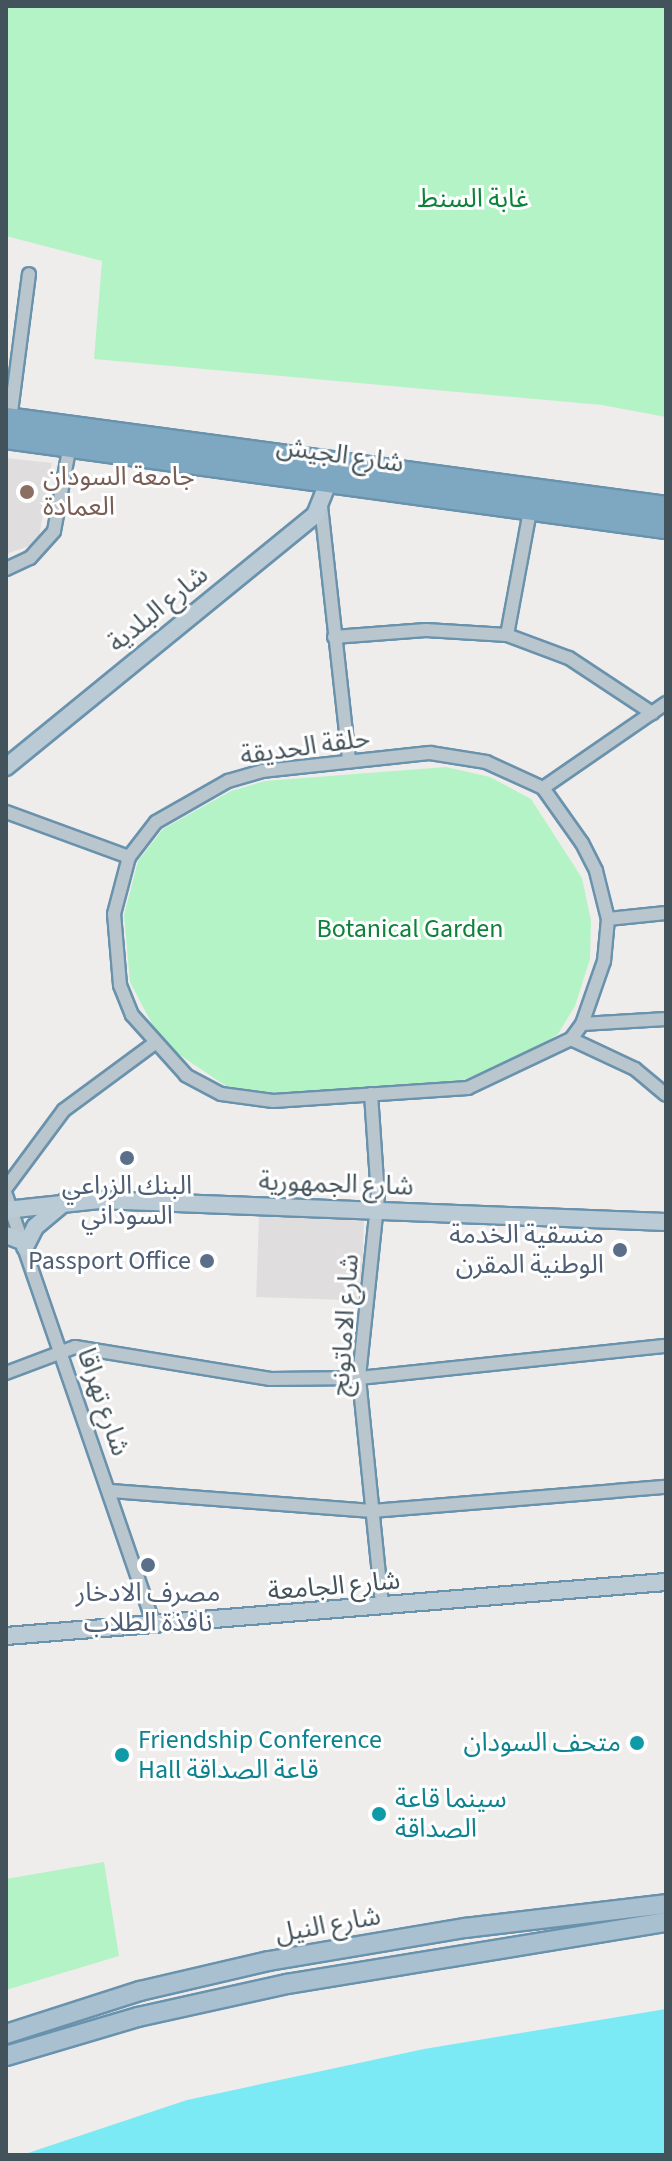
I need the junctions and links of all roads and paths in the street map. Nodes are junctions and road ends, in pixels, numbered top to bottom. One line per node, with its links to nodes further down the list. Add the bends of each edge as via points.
1 (29, 274): 2 (street)
2 (7, 425): 3 (highway, شارع الجيش); 6 (highway, شارع الجيش)
3 (70, 445): 4 (highway, شارع الجيش); 9 (street, via 54,531 30,558)
4 (328, 482): 5 (main road); 7 (highway, شارع الجيش)
5 (321, 506): 11 (street); 15 (main road, شارع البلدية)
6 (666, 508)
7 (530, 511): 8 (highway, شارع الجيش); 10 (street)
8 (666, 527)
9 (6, 569)
10 (507, 635): 11 (street, via 426,630); 13 (street, via 569,658)
11 (334, 637): 14 (street)
12 (665, 705): 13 (street)
13 (652, 713): 16 (street)
14 (349, 761): 16 (street, حلقة الحديقة, via 430,753 461,756); 18 (street, حلقة الحديقة, via 228,781 156,822)
15 (6, 767)
16 (543, 788): 20 (street, حلقة الحديقة, via 596,871)
17 (6, 812): 18 (street)
18 (129, 857): 24 (street, حلقة الحديقة, via 114,914 114,951 132,1015)
19 (666, 913): 20 (street)
20 (608, 919): 22 (street, حلقة الحديقة, via 604,961)
21 (666, 1019): 22 (street)
22 (582, 1024): 23 (street, حلقة الحديقة)
23 (571, 1039): 25 (street, حلقة الحديقة, via 468,1088); 26 (street, via 613,1056)
24 (155, 1043): 25 (street, حلقة الحديقة, via 186,1075 221,1094 273,1101); 27 (street, via 64,1110)
25 (371, 1094): 30 (street, شارع الاماتونج)
26 (666, 1095)
27 (6, 1188)
28 (67, 1200): 29 (main road, شارع الجمهورية); 30 (main road, شارع الجمهورية); 32 (main road)
29 (7, 1204): 32 (street, شارع تهراقا)
30 (375, 1210): 31 (main road, شارع الجمهورية); 36 (street, شارع الاماتونج)
31 (666, 1222)
32 (18, 1241): 34 (street, شارع تهراقا)
33 (666, 1346): 36 (street)
34 (62, 1353): 35 (street); 36 (street, via 81,1347 257,1378); 38 (street, شارع تهراقا)
35 (6, 1373)
36 (359, 1378): 39 (street, شارع الاماتونج)
37 (666, 1487): 39 (street)
38 (111, 1491): 39 (street); 42 (street, شارع تهراقا)
39 (372, 1511): 41 (street, شارع الاماتونج)
40 (666, 1582): 41 (main road, شارع الجامعة)
41 (382, 1606): 42 (main road, شارع الجامعة)
42 (154, 1624): 43 (main road, شارع الجامعة)
43 (6, 1636)
44 (659, 1914): 45 (main road, شارع النيل); 46 (main road, شارع النيل)
45 (465, 1928): 46 (main road); 47 (main road, شارع النيل)
46 (470, 1951): 48 (main road, شارع النيل)
47 (179, 1980): 48 (main road); 49 (main road, شارع النيل)
48 (184, 2005): 50 (main road, شارع النيل)
49 (6, 2034)
50 (6, 2056)

